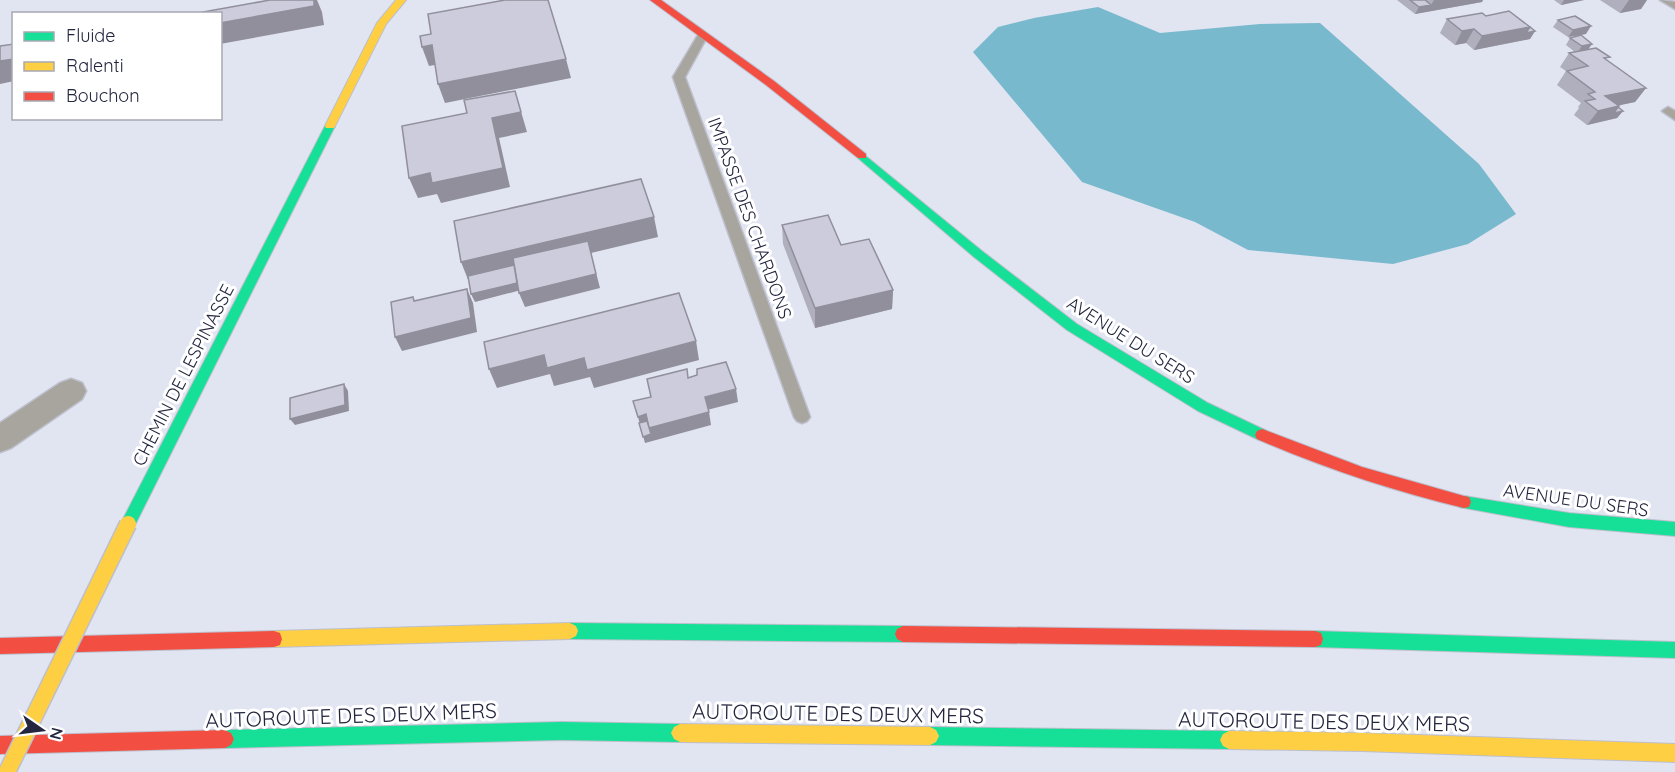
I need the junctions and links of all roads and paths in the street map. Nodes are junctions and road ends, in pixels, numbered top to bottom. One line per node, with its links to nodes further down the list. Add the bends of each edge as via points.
1 (401, 0): 14 (main road, CHEMIN DE LESPINASSE, bridge, via 382,23)
2 (654, 0): 5 (main road, AVENUE DU SERS)
3 (1665, 0): 4 (lane)
4 (1675, 6)
5 (703, 35): 7 (lane, IMPASSE DES CHARDONS, via 680,76); 9 (main road, AVENUE DU SERS, via 770,82 1065,323 1223,418 1346,468 1440,497 1552,518)
6 (71, 391): 8 (street)
7 (802, 417)
8 (0, 439)
9 (1675, 529)
10 (0, 646): 11 (main road, via 576,631 1329,639)
11 (1675, 650)
12 (0, 746): 13 (main road, AUTOROUTE DES DEUX MERS, via 561,731 1362,742)
13 (1675, 753)
14 (7, 772)

